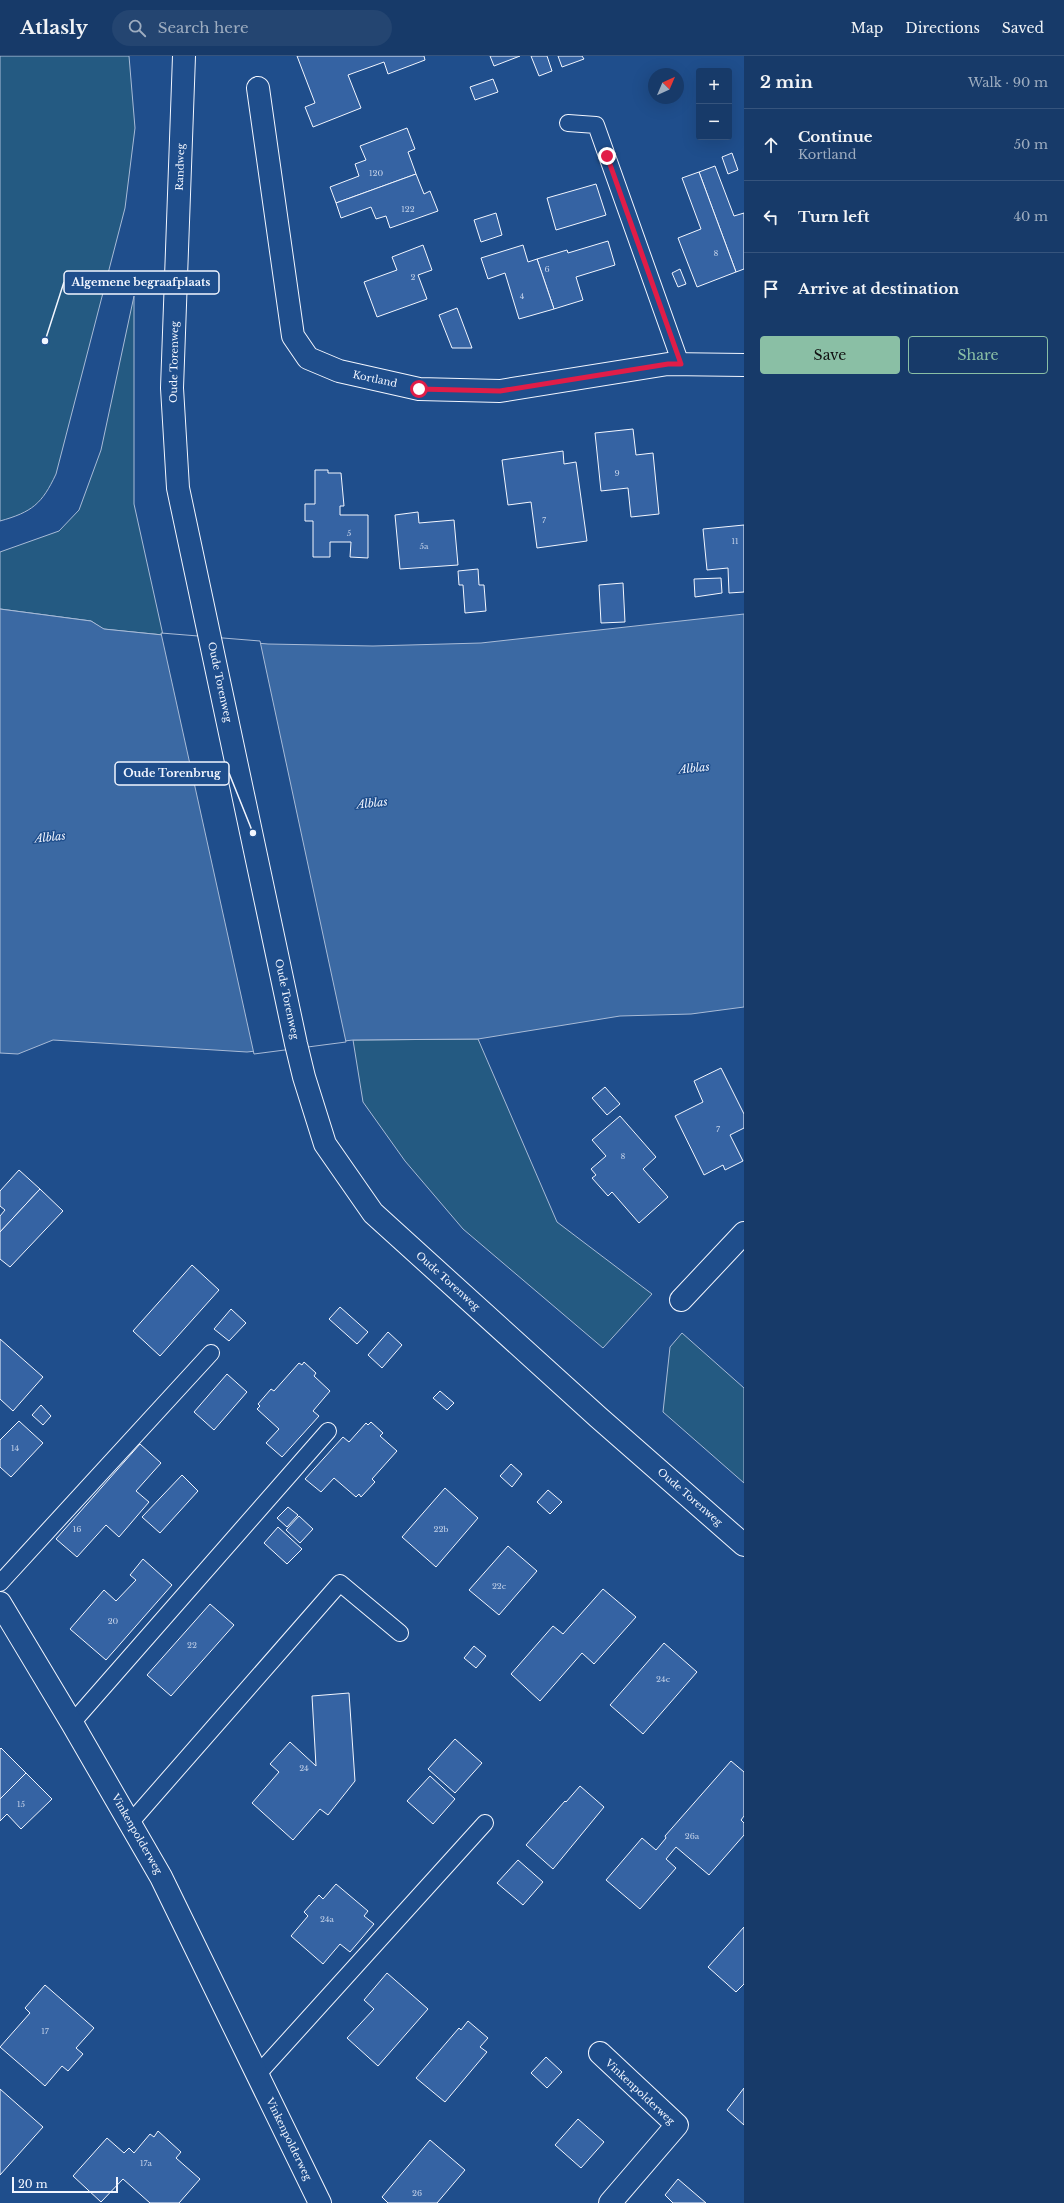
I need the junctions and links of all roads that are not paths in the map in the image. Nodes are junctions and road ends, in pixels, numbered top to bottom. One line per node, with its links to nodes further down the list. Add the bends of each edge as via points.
1 (184, 56): 4 (street, Randweg)
2 (258, 88): 5 (street, Kortland, via 293,336 308,358 339,371 419,389 500,391)
3 (568, 123): 5 (lane, via 596,125)
4 (176, 278): 11 (street, Oude Torenweg, via 172,388 178,488 304,1077 325,1144 373,1213)
5 (681, 364): 6 (street, Kortland)
6 (744, 365)
7 (744, 1233): 8 (street)
8 (681, 1300)
9 (211, 1353): 12 (lane)
10 (328, 1431): 15 (lane)
11 (744, 1545)
12 (0, 1583)
13 (0, 1603): 15 (street, Vinkenpolderweg)
14 (400, 1633): 16 (lane, via 340,1583)
15 (72, 1723): 16 (street, Vinkenpolderweg)
16 (130, 1822): 19 (street, Vinkenpolderweg, via 161,1877)
17 (485, 1823): 19 (lane)
18 (600, 2053): 21 (street, Vinkenpolderweg, via 677,2125)
19 (258, 2074): 20 (street, Vinkenpolderweg)
20 (320, 2203)
21 (610, 2203)

